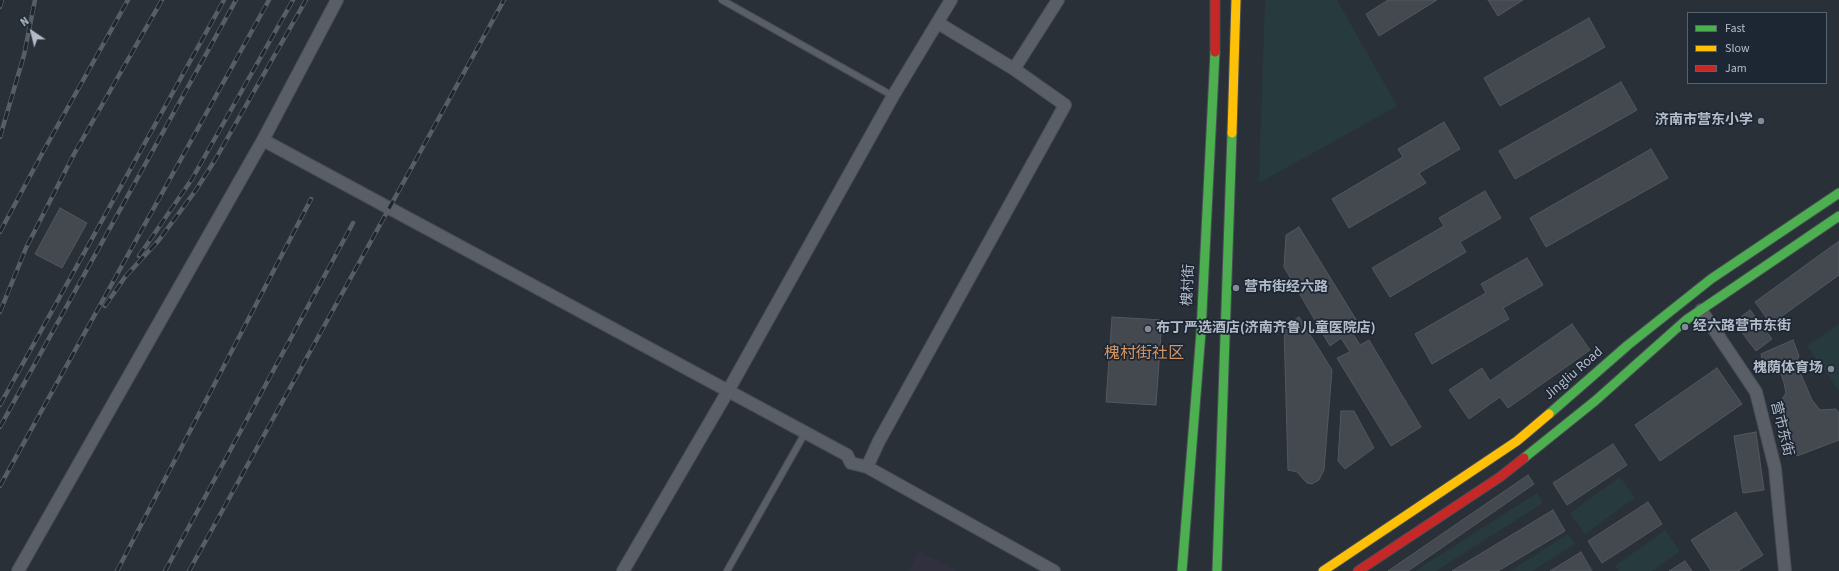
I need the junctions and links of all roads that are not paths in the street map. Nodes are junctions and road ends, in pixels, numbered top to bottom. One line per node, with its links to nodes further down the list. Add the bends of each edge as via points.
1 (337, 0): 10 (street)
2 (722, 0): 9 (lane)
3 (951, 0): 7 (street)
4 (1058, 0): 8 (street)
5 (1215, 0): 22 (main road, 槐村街, via 1215,46 1200,332)
6 (1236, 0): 23 (main road)
7 (938, 22): 8 (street); 9 (street)
8 (1014, 70): 16 (street, via 1065,106)
9 (894, 96): 14 (street)
10 (264, 140): 14 (street); 18 (street)
11 (1839, 192): 24 (main road, Jingliu Road, via 1711,280 1628,345 1517,441)
12 (1839, 216): 13 (main road)
13 (1701, 310): 17 (main road, via 1686,320 1549,439 1500,477); 26 (street, 营市东街, via 1756,392 1775,468)
14 (728, 391): 15 (street); 19 (street)
15 (805, 433): 16 (street, via 847,455 851,463); 20 (lane)
16 (867, 466): 21 (street)
17 (1371, 567): 25 (main road)
18 (18, 571)
19 (623, 571)
20 (727, 571)
21 (1054, 571)
22 (1182, 571)
23 (1217, 571)
24 (1323, 571)
25 (1358, 571)
26 (1785, 571)

